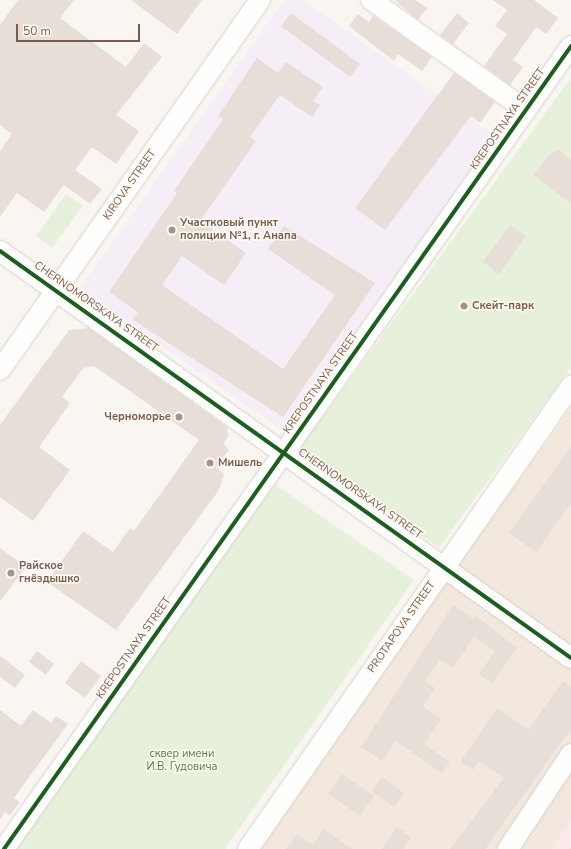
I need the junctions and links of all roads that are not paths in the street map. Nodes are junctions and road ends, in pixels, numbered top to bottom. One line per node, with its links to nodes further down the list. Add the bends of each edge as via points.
1 (260, 0): 6 (street, KIROVA STREET)
2 (371, 0): 4 (street)
3 (571, 46): 4 (street, KREPOSTNAYA STREET)
4 (526, 110): 9 (street, KREPOSTNAYA STREET)
5 (0, 251): 6 (street, CHERNOMORSKAYA STREET)
6 (57, 290): 7 (street, KIROVA STREET); 9 (street, CHERNOMORSKAYA STREET)
7 (0, 370)
8 (571, 386): 10 (street, PROTAPOVA STREET)
9 (284, 451): 10 (street, CHERNOMORSKAYA STREET); 13 (street, KREPOSTNAYA STREET)
10 (446, 565): 11 (street, CHERNOMORSKAYA STREET); 14 (street, PROTAPOVA STREET)
11 (571, 658)
12 (571, 754): 15 (street)
13 (4, 849)
14 (248, 849)
15 (508, 849)

